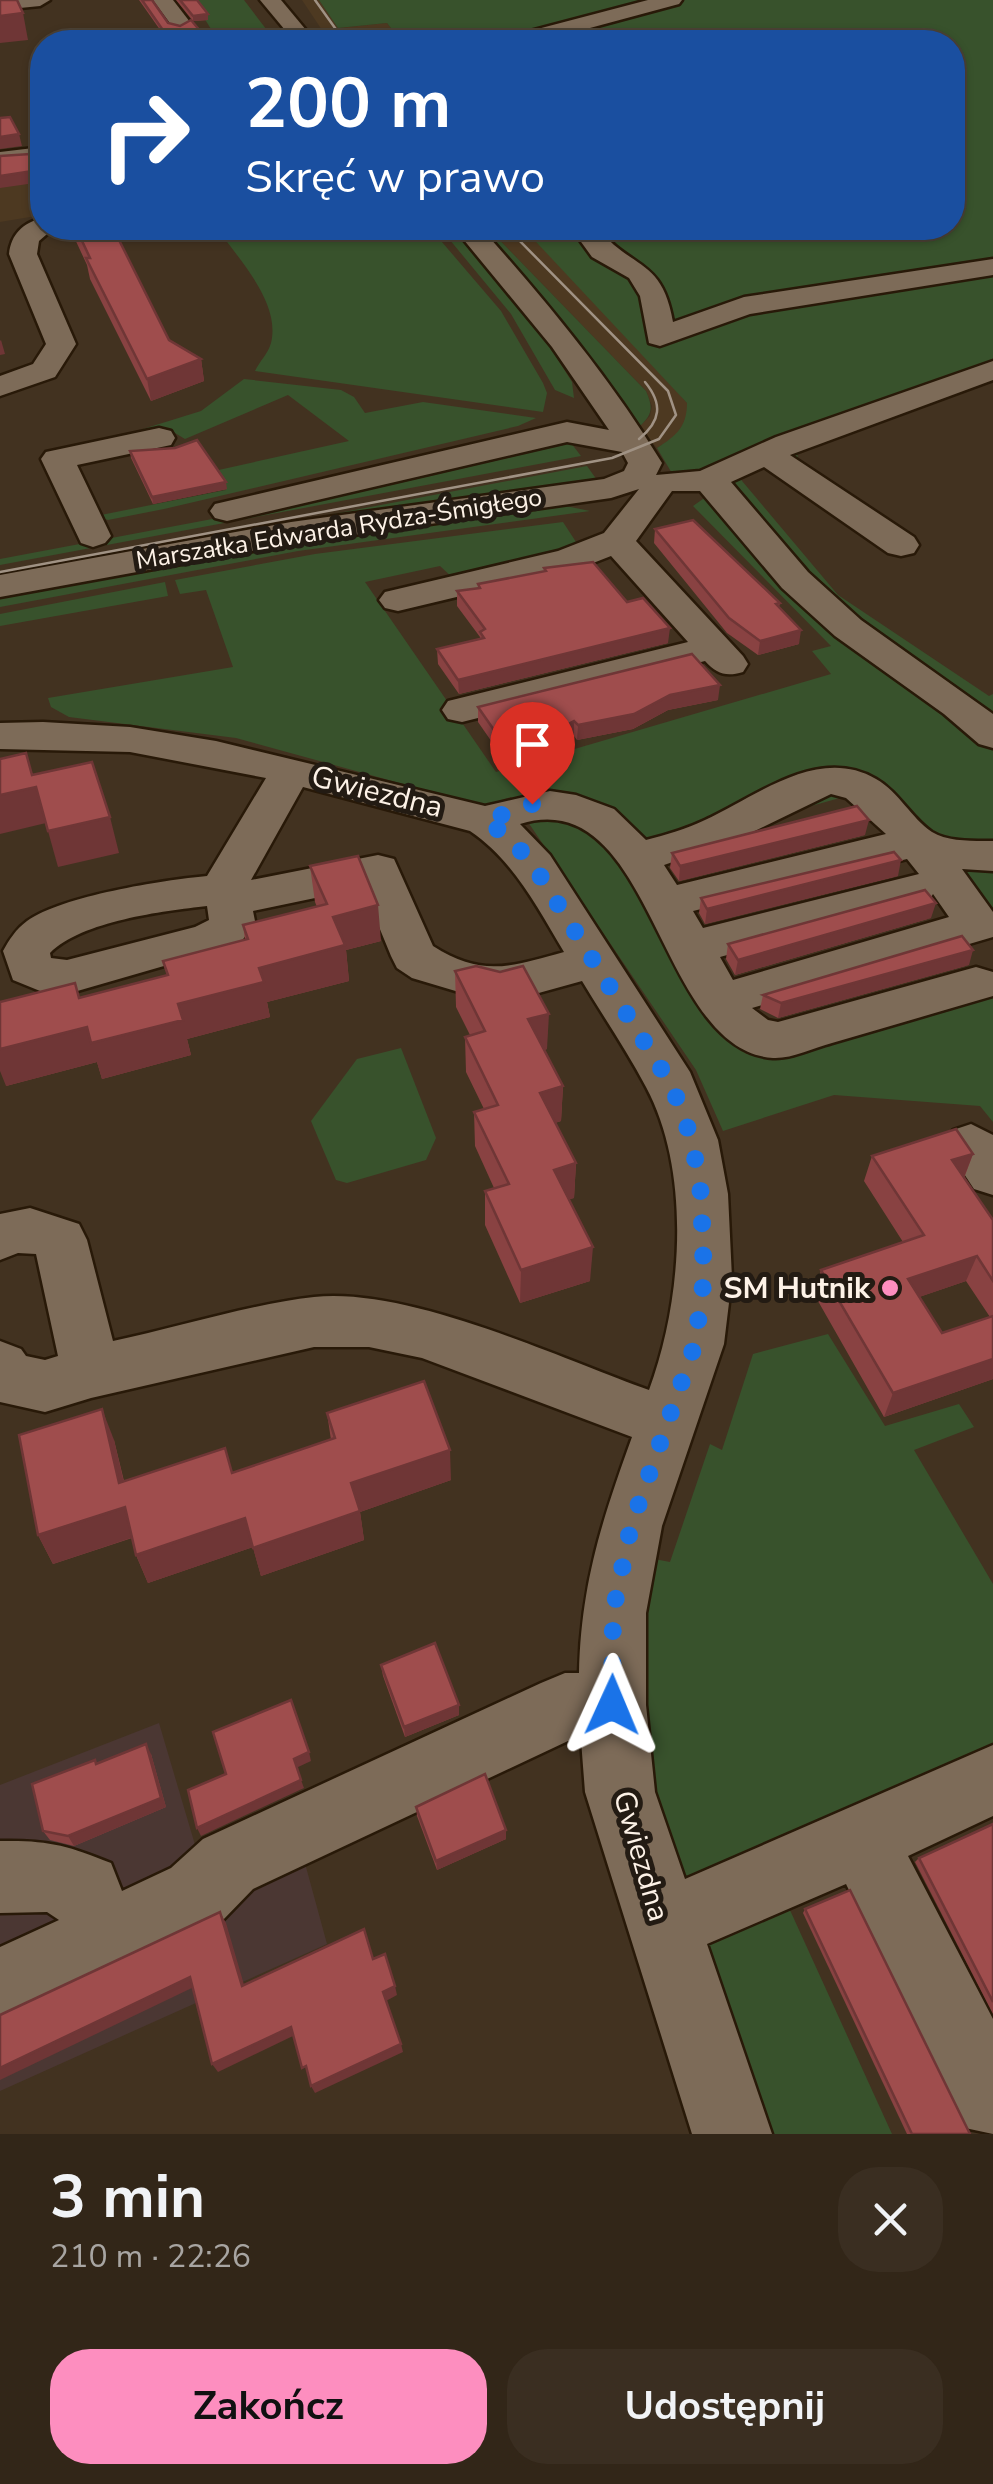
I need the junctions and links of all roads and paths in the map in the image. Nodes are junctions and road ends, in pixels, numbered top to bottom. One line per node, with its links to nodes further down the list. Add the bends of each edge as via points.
1 (40, 0): 5 (street)
2 (163, 0): 6 (street)
3 (270, 0): 7 (street)
4 (672, 0): 8 (street)
5 (0, 4)
6 (179, 22)
7 (296, 30)
8 (560, 30)
9 (30, 155): 10 (street)
10 (0, 159)
11 (30, 232): 16 (street, via 23,254 61,344 44,370)
12 (477, 240): 17 (street, via 572,350)
13 (593, 240): 14 (street, via 640,274 654,296 660,337 744,306)
14 (993, 267)
15 (993, 370): 21 (street, Marszałka Edwarda Rydza-Śmigłego)
16 (0, 386)
17 (602, 396): 18 (street); 20 (street)
18 (567, 432): 20 (street, Marszałka Edwarda Rydza-Śmigłego); 26 (street, Marszałka Edwarda Rydza-Śmigłego)
19 (159, 438): 26 (street, via 58,458)
20 (632, 444): 23 (street)
21 (764, 454): 22 (street, Marszałka Edwarda Rydza-Śmigłego); 27 (street)
22 (707, 480): 23 (street, Marszałka Edwarda Rydza-Śmigłego); 33 (street, via 795,580 848,628)
23 (648, 481): 24 (street, Marszałka Edwarda Rydza-Śmigłego); 25 (street)
24 (575, 493): 25 (street); 29 (street, Marszałka Edwarda Rydza-Śmigłego, via 291,533)
25 (624, 534): 30 (street, via 570,559); 31 (street, via 720,656)
26 (92, 536): 28 (street, Marszałka Edwarda Rydza-Śmigłego)
27 (901, 545)
28 (0, 552)
29 (0, 586)
30 (398, 600)
31 (462, 710)
32 (22, 723): 34 (street, Gwiezdna)
33 (991, 730)
34 (291, 770): 35 (street, Gwiezdna); 42 (street, via 224,895 378,870 414,956 429,966 500,987)
35 (485, 821): 37 (street, via 532,804 560,805 618,831); 42 (street, Gwiezdna, via 534,866)
36 (993, 856): 38 (street, via 965,855)
37 (640, 858): 38 (street, via 718,832 832,780 858,786 890,809); 41 (street)
38 (922, 867): 39 (street); 40 (street, via 956,873); 41 (street); 44 (street, via 978,925)
39 (688, 897)
40 (993, 901)
41 (691, 948): 43 (street, via 738,1025 764,1039)
42 (592, 960): 48 (street, Gwiezdna, via 672,1086 692,1140 701,1194 704,1278 695,1344)
43 (976, 984)
44 (751, 991)
45 (0, 1237): 47 (street, via 40,1230 60,1240)
46 (0, 1368): 47 (street, via 8,1379 45,1386)
47 (91, 1372): 48 (street, via 314,1322 369,1322 424,1334)
48 (667, 1423): 49 (street, Gwiezdna, via 631,1526 613,1612)
49 (612, 1705): 53 (street, Gwiezdna, via 620,1792); 54 (street, via 566,1707 503,1734 228,1864 197,1894)
50 (993, 1780): 51 (street)
51 (862, 1840): 53 (street); 56 (street)
52 (0, 1877): 54 (street, via 47,1876 85,1889)
53 (661, 1926): 57 (street, Gwiezdna)
54 (102, 1939): 55 (street)
55 (0, 1986)
56 (993, 2100)
57 (732, 2134)

